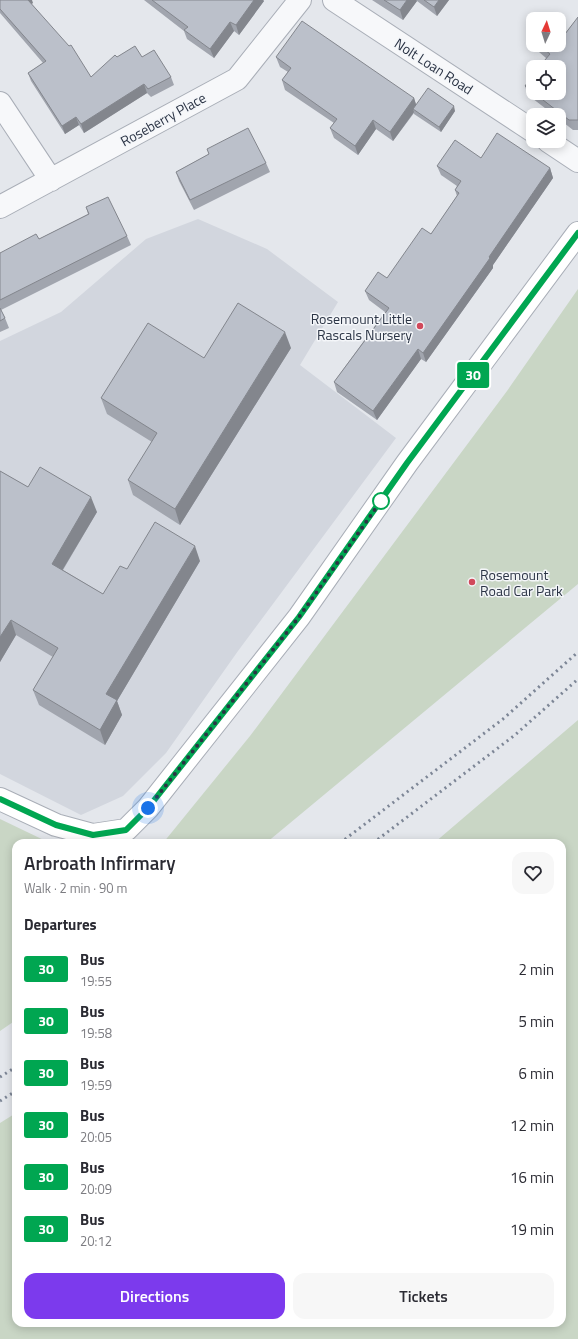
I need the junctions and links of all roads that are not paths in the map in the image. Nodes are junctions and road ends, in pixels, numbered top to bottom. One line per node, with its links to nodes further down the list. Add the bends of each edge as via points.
1 (300, 0): 7 (street, Roseberry Place, via 237,79)
2 (334, 0): 4 (street, Nolt Loan Road)
3 (0, 103): 7 (street)
4 (526, 126)
5 (558, 148): 6 (street)
6 (578, 161)
7 (51, 180): 8 (street, Roseberry Place)
8 (0, 207)
9 (578, 233): 10 (main road, via 407,463 299,617 148,808 126,830 93,835 56,825)
10 (0, 799)

